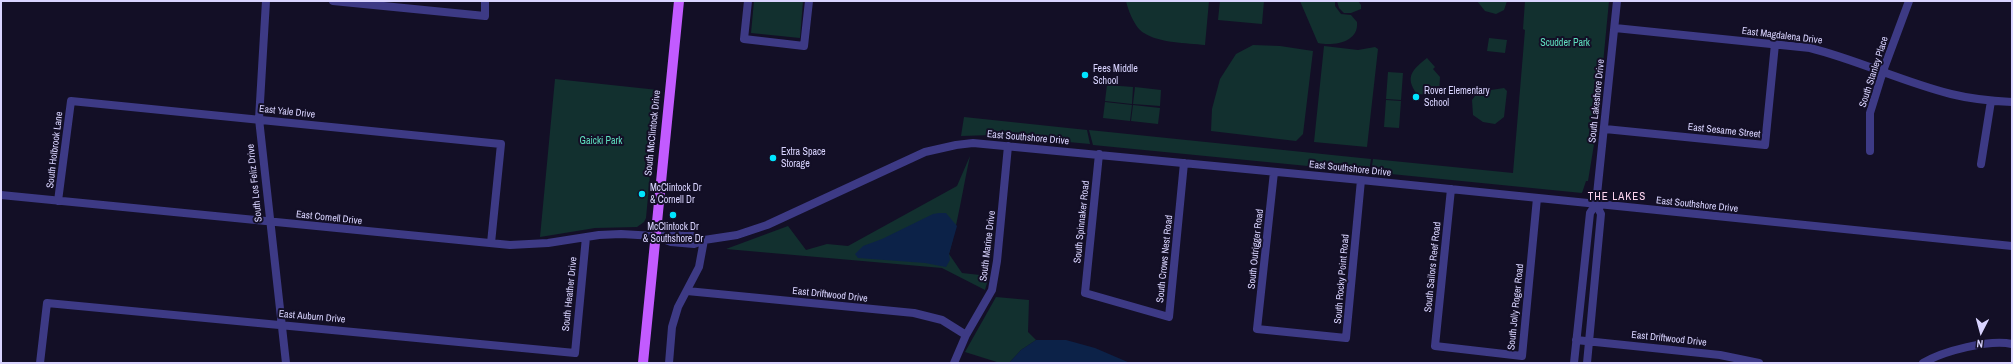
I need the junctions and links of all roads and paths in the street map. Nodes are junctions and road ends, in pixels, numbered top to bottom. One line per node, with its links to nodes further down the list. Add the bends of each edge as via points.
1 (266, 1): 15 (street, South Los Feliz Drive)
2 (333, 1): 3 (street, via 485,16)
3 (485, 1)
4 (679, 1): 30 (main road, South McClintock Drive)
5 (748, 1): 6 (street, via 744,39 804,46)
6 (809, 1)
7 (1617, 1): 9 (street, South Lakeshore Drive)
8 (1909, 1): 11 (street, South Stanley Place)
9 (1615, 28): 10 (street, East Magdalena Drive); 16 (street, South Lakeshore Drive)
10 (1775, 44): 11 (street, East Magdalena Drive, via 1836,54); 16 (street, East Sesame Street, via 1765,145)
11 (1883, 71): 13 (street, East Magdalena Drive, via 1951,94); 18 (street, South Stanley Place, via 1870,113)
12 (71, 101): 15 (street, East Yale Drive); 27 (street, South Holbrook Lane)
13 (1991, 101): 14 (street, East Magdalena Drive); 21 (street)
14 (2012, 102)
15 (259, 119): 29 (street, South Los Feliz Drive); 33 (street, East Yale Drive, via 501,144)
16 (1605, 129): 28 (street, South Lakeshore Drive)
17 (1008, 146): 19 (street, East Southshore Drive); 32 (street, East Southshore Drive, via 963,144 925,152 767,225 736,235); 39 (street, South Marine Drive, via 992,290)
18 (1870, 151)
19 (1099, 154): 20 (street, East Southshore Drive); 36 (street, South Spinnaker Road)
20 (1184, 163): 22 (street, East Southshore Drive); 36 (street, South Crows Nest Road, via 1169,317)
21 (1981, 164)
22 (1274, 172): 23 (street, East Southshore Drive); 38 (street, South Outrigger Road)
23 (1361, 180): 24 (street, East Southshore Drive); 38 (street, South Rocky Point Road, via 1346,338)
24 (1451, 190): 26 (street, East Southshore Drive); 43 (street, South Sailors Reef Road)
25 (1, 195): 27 (street, East Cornell Drive)
26 (1537, 198): 28 (street, East Southshore Drive); 43 (street, South Jolly Roger Road, via 1522,356)
27 (58, 201): 29 (street, East Cornell Drive)
28 (1596, 204): 34 (street, East Southshore Drive); 40 (street, South Lakeshore Drive, via 1590,213); 41 (street, South Lakeshore Drive, via 1601,214)
29 (269, 222): 33 (street, East Cornell Drive); 37 (street, South Los Feliz Drive)
30 (655, 236): 31 (street, East Cornell Drive, via 621,234); 32 (street, East Southshore Drive, via 671,242 694,244); 47 (main road, South McClintock Drive)
31 (586, 237): 33 (street, East Cornell Drive, via 524,245); 44 (street, South Heather Drive)
32 (704, 240): 35 (street, via 699,267)
33 (491, 243)
34 (2012, 246)
35 (687, 291): 39 (street, East Driftwood Drive, via 914,313 942,320); 48 (street, via 678,307 672,327)
36 (1085, 293)
37 (282, 324): 44 (street, East Auburn Drive); 45 (street, East Auburn Drive, via 47,303); 46 (street, South Los Feliz Drive)
38 (1257, 329)
39 (966, 335): 49 (street, South Marine Drive)
40 (1576, 340): 41 (street, East Driftwood Drive); 50 (street, South Lakeshore Drive)
41 (1589, 341): 51 (street, South Lakeshore Drive); 52 (street, East Driftwood Drive, via 1720,355)
42 (2012, 344): 53 (street, via 1991,342)
43 (1435, 346)
44 (575, 353)
45 (40, 363)
46 (286, 363)
47 (643, 363)
48 (669, 363)
49 (954, 363)
50 (1574, 363)
51 (1587, 363)
52 (1759, 363)
53 (1923, 363)

